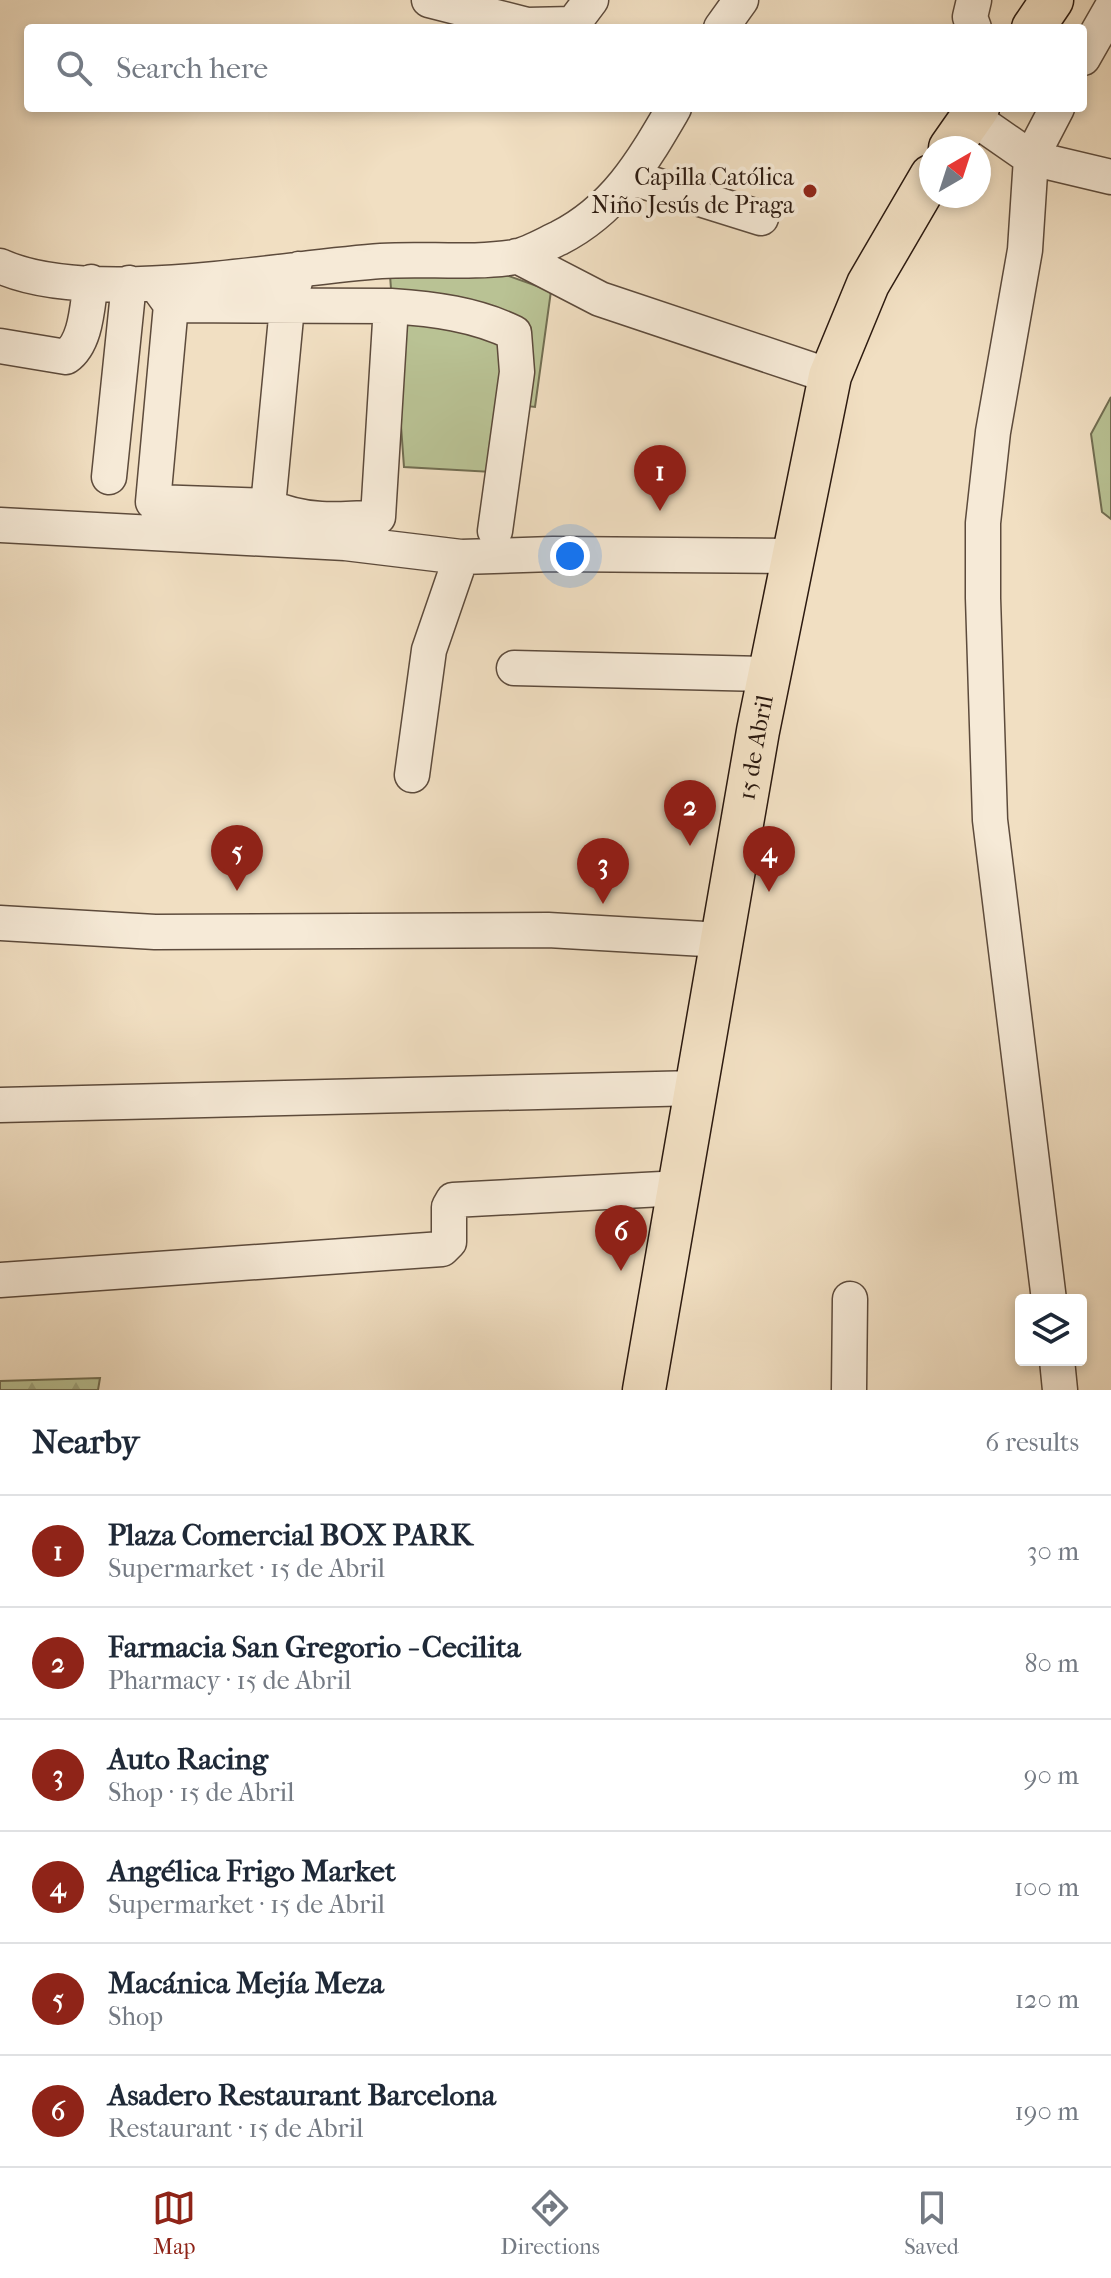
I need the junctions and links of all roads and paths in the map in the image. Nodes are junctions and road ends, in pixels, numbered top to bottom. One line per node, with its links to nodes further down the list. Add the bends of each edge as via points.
1 (429, 0): 6 (street)
2 (591, 0): 7 (street)
3 (974, 0): 8 (street)
4 (1052, 0): 9 (main road)
5 (1111, 9): 10 (street)
6 (523, 24)
7 (573, 24)
8 (973, 24)
9 (1036, 24)
10 (1087, 51)
11 (672, 112): 16 (street)
12 (1055, 112): 14 (street)
13 (967, 124): 14 (street)
14 (1031, 158): 15 (street); 43 (street, via 1025,250 983,523 983,598 990,820)
15 (1111, 177)
16 (633, 178): 18 (street); 19 (street, via 590,219)
17 (919, 197): 27 (main road, 15 de Abril, via 868,284)
18 (761, 218)
19 (517, 256): 21 (street); 27 (street, via 600,299)
20 (0, 266): 22 (street, via 49,280)
21 (299, 269): 23 (street); 25 (street)
22 (91, 282): 23 (street); 26 (street, via 82,333 66,357)
23 (152, 290): 25 (street); 28 (street); 29 (street, via 153,502)
24 (391, 306): 25 (street); 29 (street, via 378,517 291,517); 31 (street, via 434,309 514,333 517,372)
25 (287, 307): 29 (street)
26 (0, 346)
27 (830, 376): 32 (main road, 15 de Abril)
28 (109, 477)
29 (268, 506)
30 (0, 525): 33 (street, via 345,543)
31 (495, 531)
32 (792, 556): 33 (street); 35 (main road, 15 de Abril)
33 (461, 557): 36 (street, via 429,650)
34 (514, 668): 35 (street)
35 (769, 674): 38 (main road, 15 de Abril)
36 (412, 775)
37 (0, 923): 38 (street, via 155,932 548,930)
38 (722, 940): 39 (main road, 15 de Abril)
39 (698, 1088): 40 (street); 41 (main road, 15 de Abril)
40 (0, 1105)
41 (681, 1188): 42 (street, via 453,1200 449,1242 442,1249); 46 (main road, 15 de Abril)
42 (0, 1280)
43 (1048, 1294)
44 (850, 1299): 47 (street)
45 (1058, 1366): 48 (street)
46 (644, 1390)
47 (849, 1390)
48 (1060, 1390)

